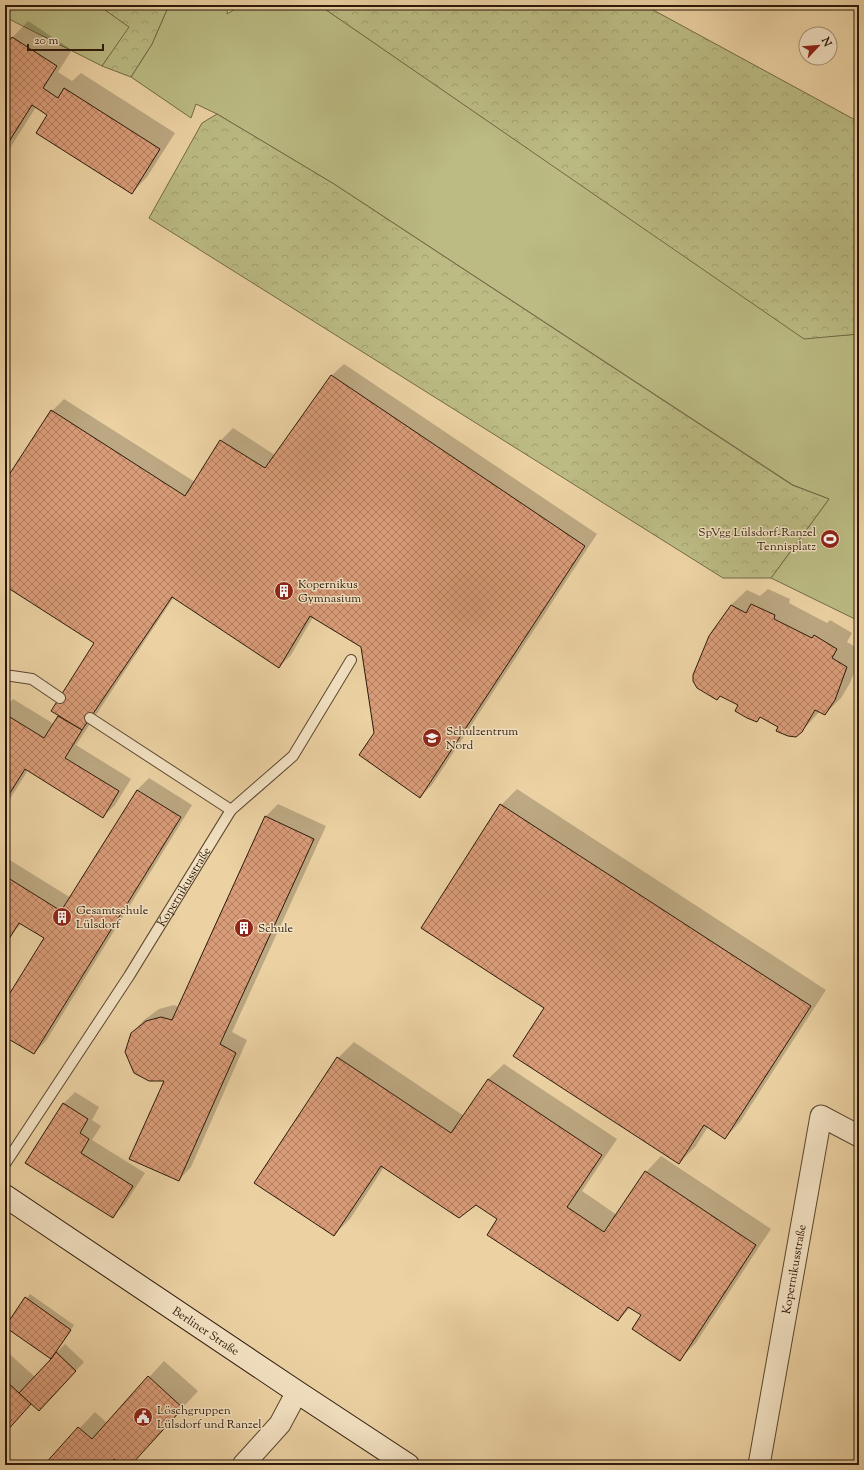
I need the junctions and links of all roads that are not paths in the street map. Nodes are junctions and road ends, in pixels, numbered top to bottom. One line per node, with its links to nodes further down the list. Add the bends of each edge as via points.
1 (351, 660): 5 (lane, Kopernikusstraße, via 293,756)
2 (5, 675): 3 (lane, via 32,679)
3 (60, 698)
4 (90, 718): 5 (lane)
5 (231, 810): 7 (lane, Kopernikusstraße, via 129,976)
6 (859, 1136): 12 (street, Kopernikusstraße, via 821,1116)
7 (5, 1164)
8 (5, 1196): 9 (street, Berliner Straße)
9 (297, 1392): 10 (street, via 280,1424); 11 (street, Berliner Straße)
10 (243, 1465)
11 (408, 1465)
12 (759, 1465)

